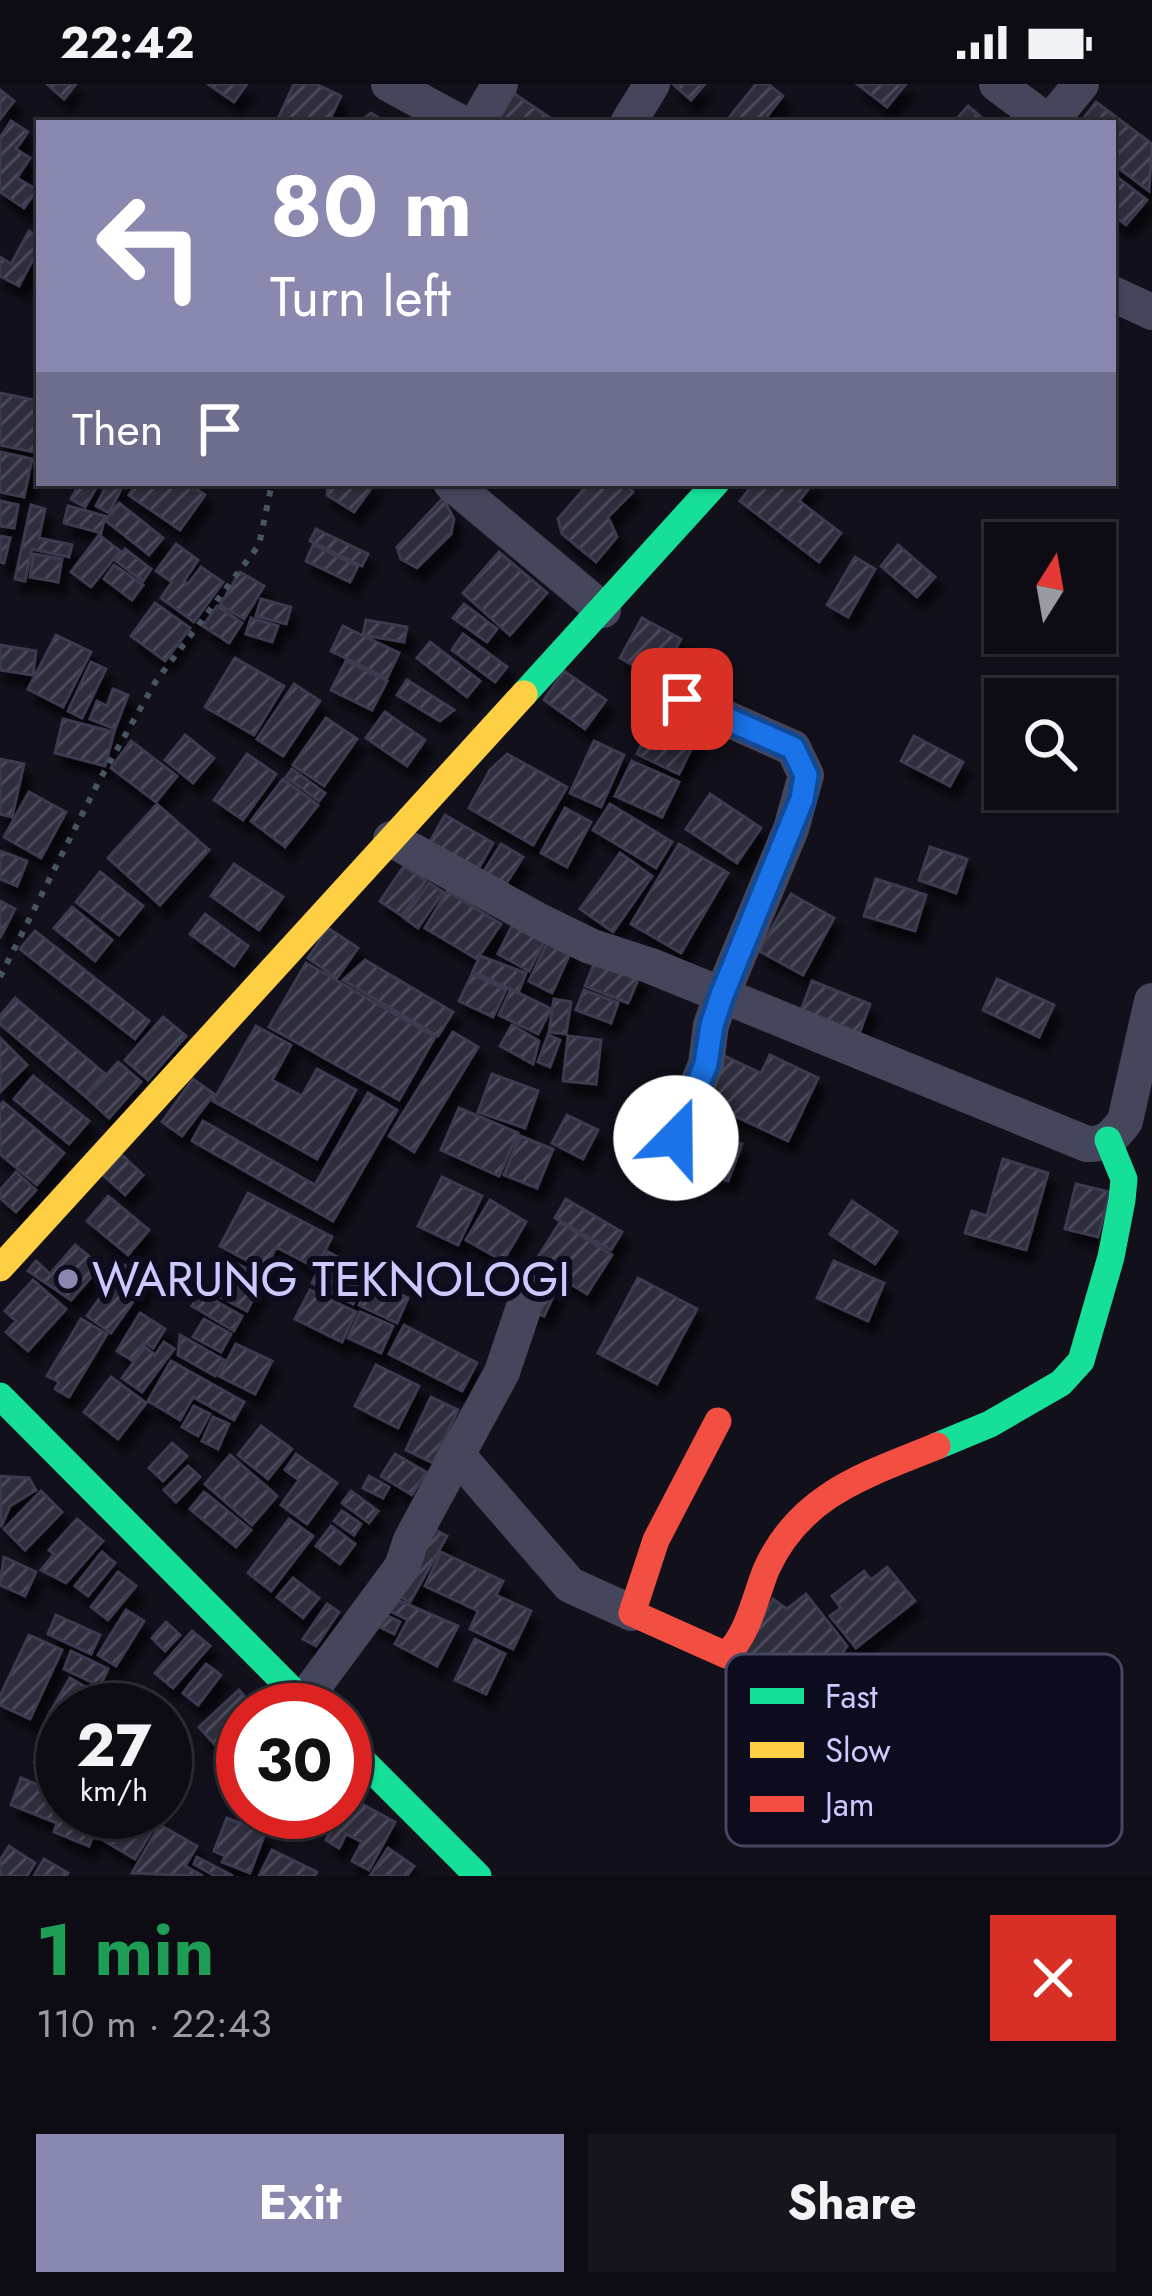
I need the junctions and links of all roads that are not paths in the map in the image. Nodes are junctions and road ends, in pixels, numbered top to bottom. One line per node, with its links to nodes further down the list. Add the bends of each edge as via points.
1 (389, 84): 6 (street)
2 (500, 84): 7 (street)
3 (652, 84): 8 (street)
4 (997, 84): 9 (street)
5 (1081, 84): 10 (street)
6 (455, 120)
7 (479, 120)
8 (630, 120)
9 (1045, 120)
10 (1051, 120)
11 (1116, 295): 12 (street)
12 (1152, 312)
13 (455, 486): 15 (street)
14 (713, 486): 15 (street)
15 (603, 610): 17 (street)
16 (682, 699): 18 (street, via 793,748 806,775)
17 (391, 839): 18 (street, via 590,946); 22 (street)
18 (722, 995): 20 (street); 21 (street, via 1070,1140)
19 (1152, 1001): 21 (street, via 1125,1121)
20 (676, 1138)
21 (1108, 1140): 28 (street, via 1124,1179 1112,1257 1081,1361 1060,1383 990,1424 835,1488 805,1513 769,1564)
22 (0, 1268)
23 (529, 1292): 26 (street)
24 (0, 1396): 30 (street)
25 (718, 1421): 27 (street, via 648,1558)
26 (460, 1457): 27 (street, via 570,1585); 31 (street, via 402,1568)
27 (632, 1613): 29 (street)
28 (728, 1654)
29 (726, 1655)
30 (285, 1683)
31 (322, 1683)
32 (372, 1770): 33 (street)
33 (478, 1876)

